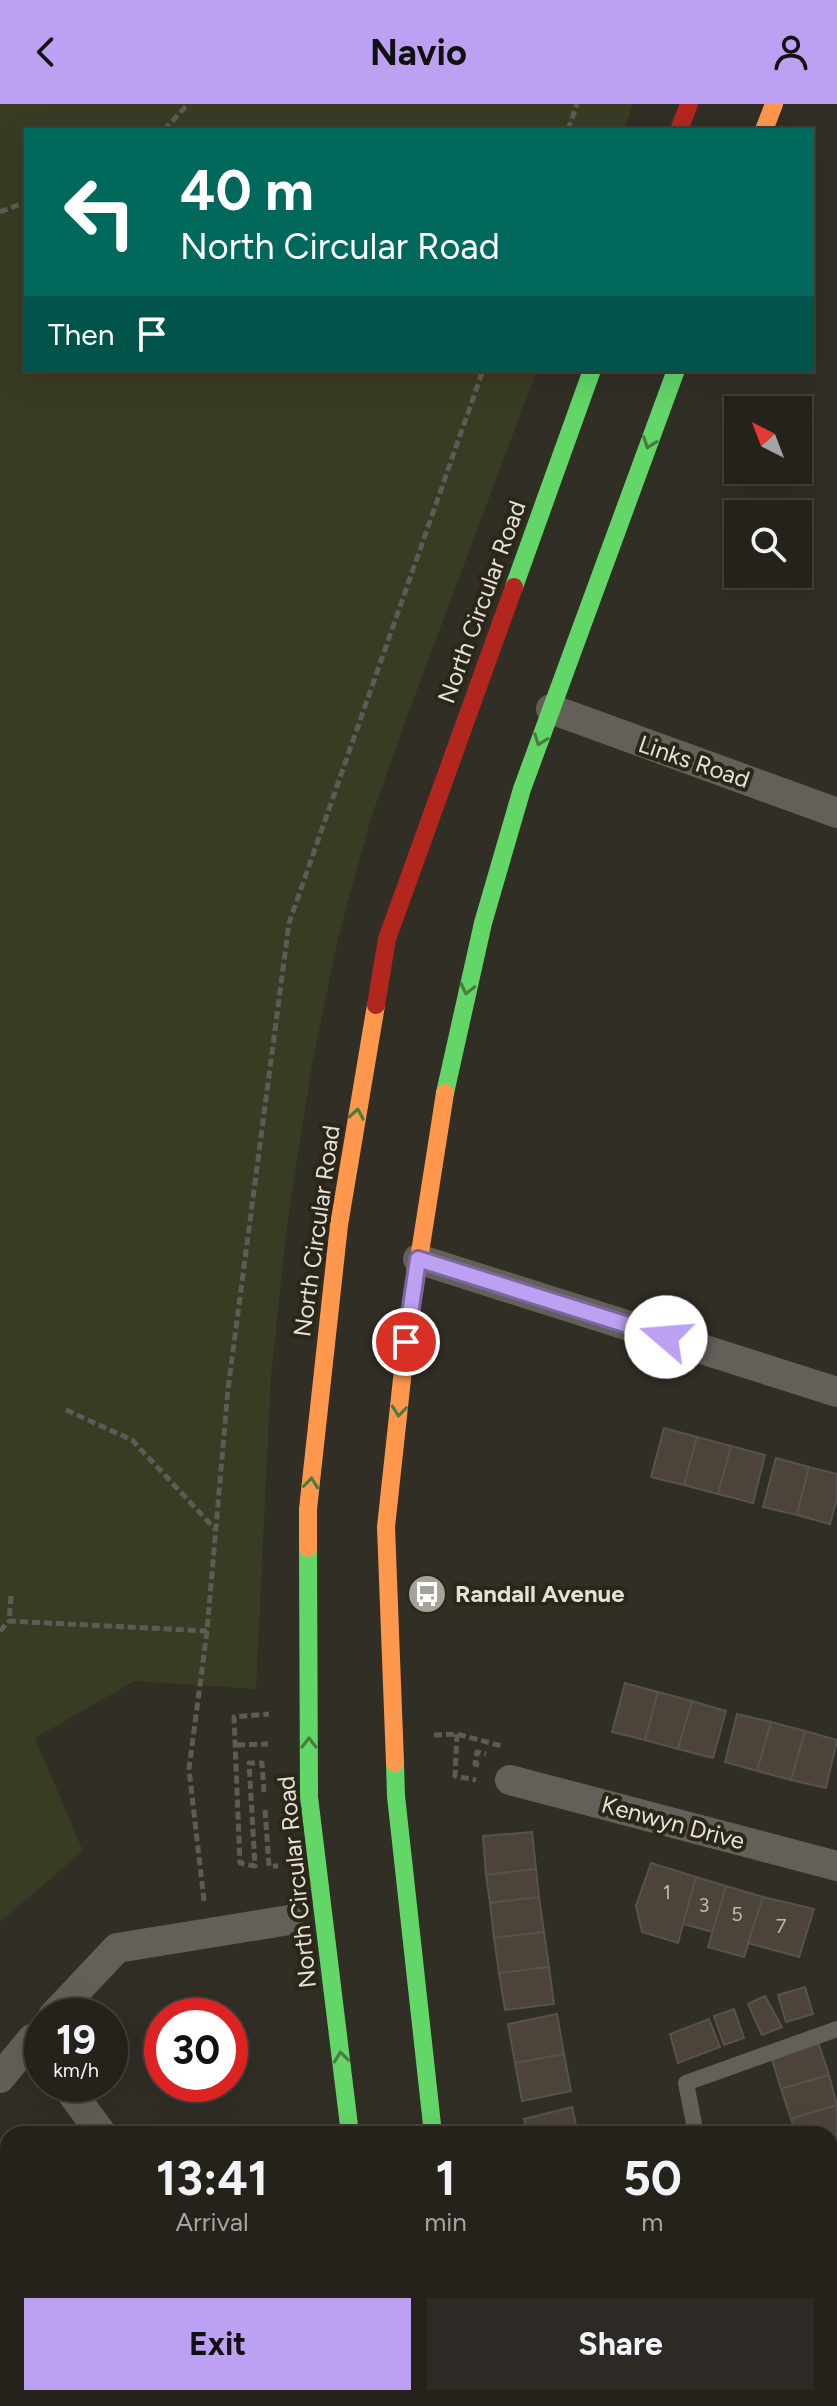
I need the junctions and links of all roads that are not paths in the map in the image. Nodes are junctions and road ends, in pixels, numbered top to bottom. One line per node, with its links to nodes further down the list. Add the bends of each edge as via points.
1 (689, 104): 3 (highway)
2 (774, 104): 4 (highway)
3 (680, 128)
4 (765, 128)
5 (591, 372): 20 (highway, North Circular Road, one-way to 5, via 309,1797 308,1509 339,1225 387,939)
6 (675, 372): 7 (highway, one-way to 7)
7 (551, 709): 8 (street, Links Road); 9 (highway, one-way to 9, via 483,923 449,1067)
8 (837, 813)
9 (418, 1259): 10 (street); 21 (highway, one-way to 21, via 386,1527 396,1796)
10 (837, 1392)
11 (495, 1781): 12 (street, Kenwyn Drive)
12 (837, 1866)
13 (289, 1920): 14 (street, via 117,1948)
14 (70, 1998)
15 (837, 2029): 22 (lane, via 686,2083)
16 (24, 2055): 17 (street)
17 (0, 2078)
18 (78, 2102): 19 (street)
19 (96, 2126)
20 (349, 2126)
21 (432, 2126)
22 (694, 2126)

